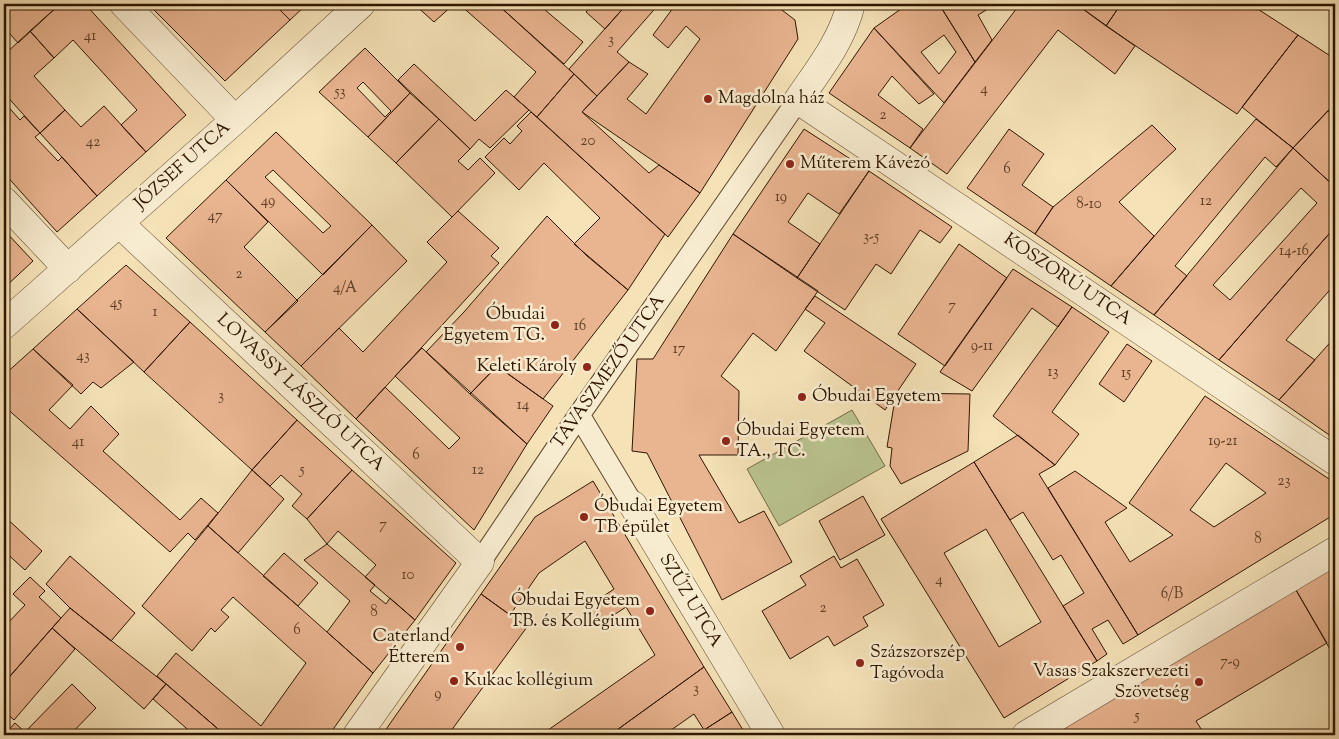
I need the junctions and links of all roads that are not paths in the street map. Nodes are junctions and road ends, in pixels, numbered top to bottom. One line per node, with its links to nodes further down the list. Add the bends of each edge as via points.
1 (124, 4): 5 (street)
2 (361, 4): 5 (street, JÓZSEF UTCA)
3 (851, 4): 4 (street, TAVASZMEZŐ UTCA, via 835,47)
4 (798, 100): 10 (street, TAVASZMEZŐ UTCA); 11 (street, KOSZORÚ UTCA)
5 (235, 120): 7 (street, JÓZSEF UTCA)
6 (4, 202): 8 (street)
7 (119, 223): 8 (street, JÓZSEF UTCA); 14 (street, LOVASSY LÁSZLÓ UTCA)
8 (68, 269): 9 (street, JÓZSEF UTCA)
9 (4, 325)
10 (579, 415): 12 (street, SZŰZ UTCA); 14 (street, TAVASZMEZŐ UTCA)
11 (1335, 461)
12 (633, 505): 16 (street, SZŰZ UTCA)
13 (1335, 551): 17 (street)
14 (480, 562): 15 (street, TAVASZMEZŐ UTCA)
15 (357, 735)
16 (771, 735)
17 (1026, 735)

